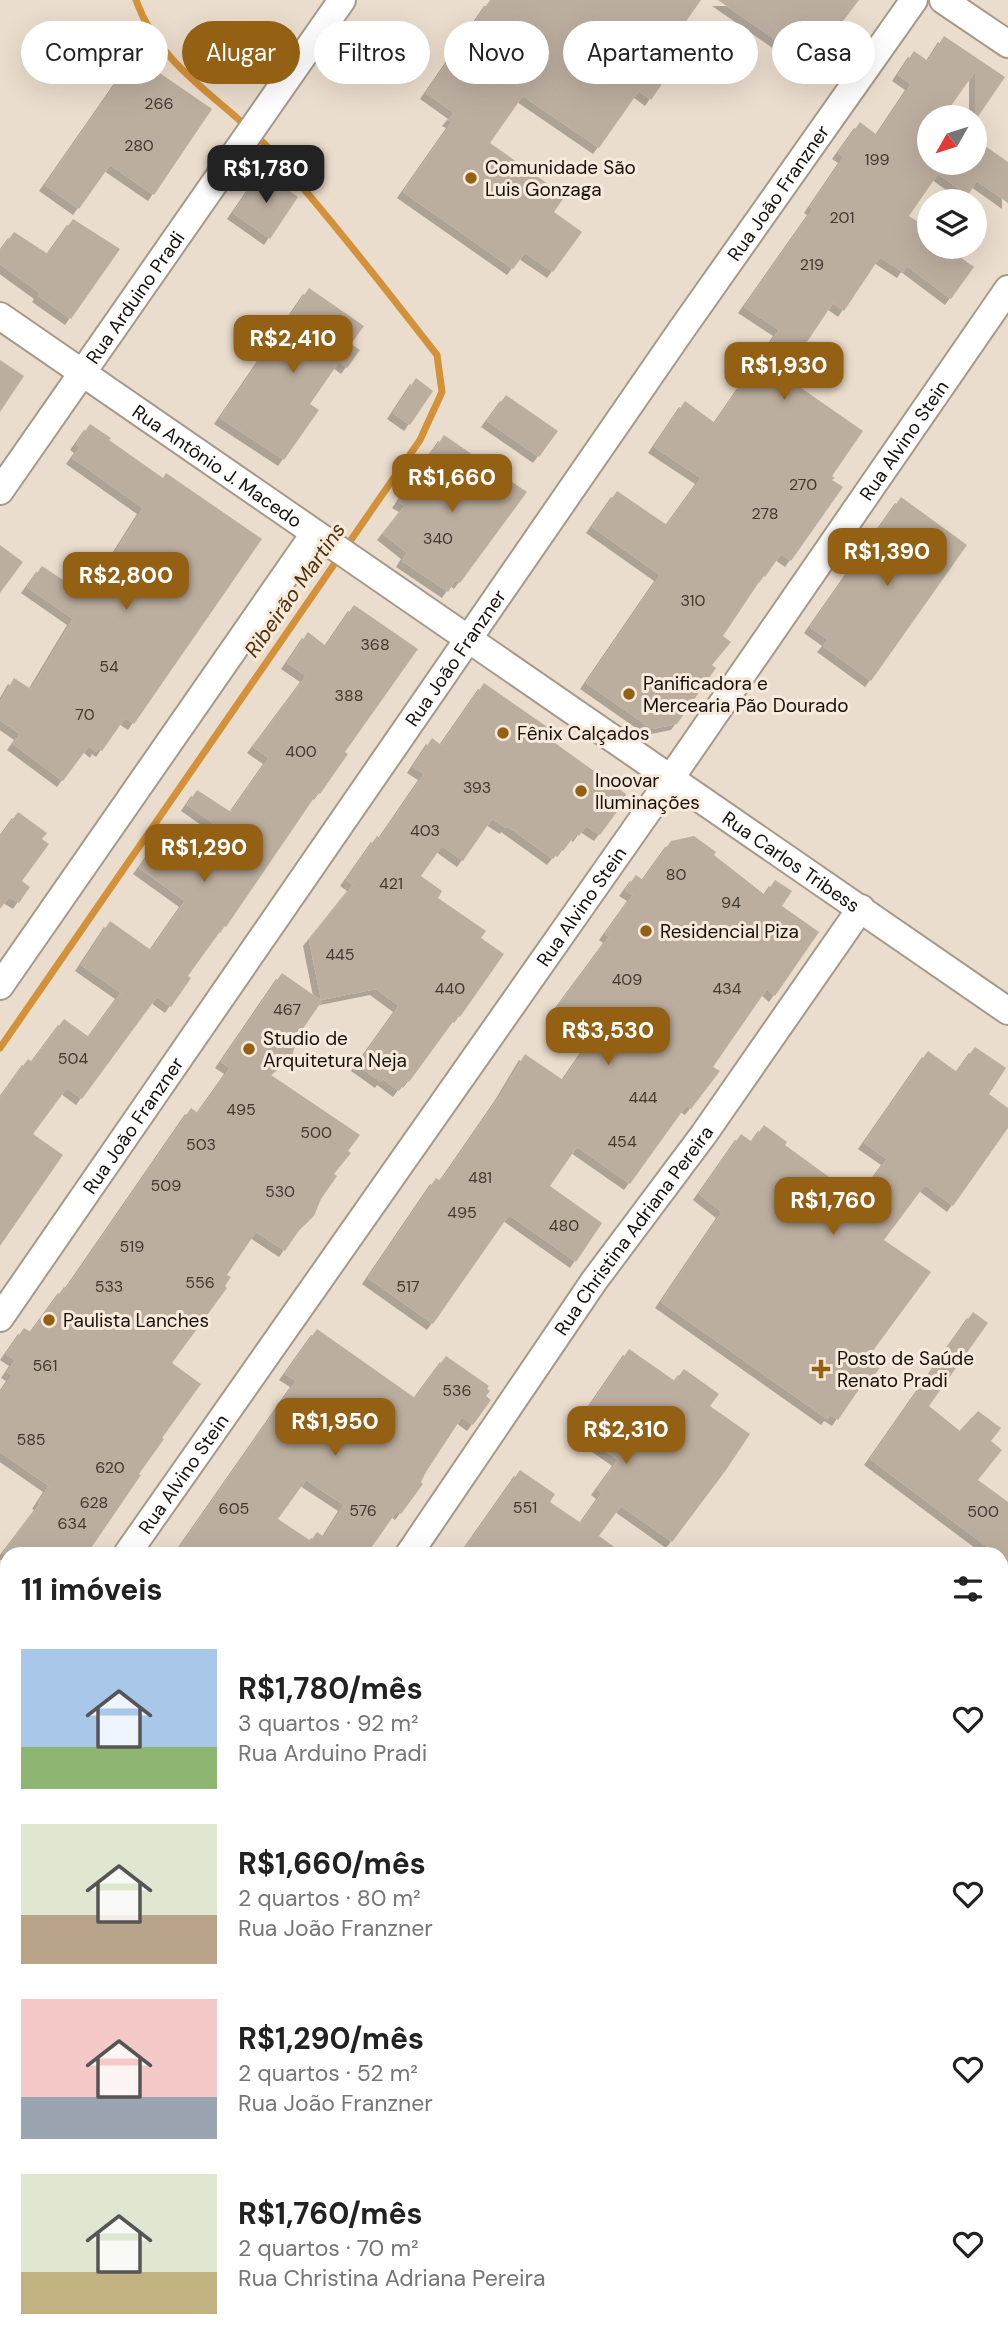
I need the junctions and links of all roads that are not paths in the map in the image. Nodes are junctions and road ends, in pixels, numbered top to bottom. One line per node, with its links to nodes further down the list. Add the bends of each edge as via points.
1 (342, 0): 7 (street, Rua Arduino Pradi)
2 (914, 0): 10 (street, Rua João Franzner)
3 (943, 0): 4 (street)
4 (1008, 44)
5 (1008, 289): 11 (street, Rua Alvino Stein)
6 (0, 316): 7 (street, Rua Antônio J. Macedo)
7 (82, 373): 8 (street, Rua Arduino Pradi); 9 (street, Rua Antônio J. Macedo)
8 (0, 491)
9 (321, 539): 10 (street, Rua Antônio J. Macedo); 13 (street)
10 (469, 640): 11 (street, Rua Carlos Tribess); 15 (street, Rua João Franzner)
11 (671, 779): 12 (street, Rua Carlos Tribess); 16 (street, Rua Alvino Stein)
12 (861, 908): 14 (street, Rua Carlos Tribess); 17 (street, Rua Christina Adriana Pereira, via 704,1134 594,1281)
13 (0, 986)
14 (1008, 1011)
15 (0, 1318)
16 (132, 1547)
17 (414, 1547)

